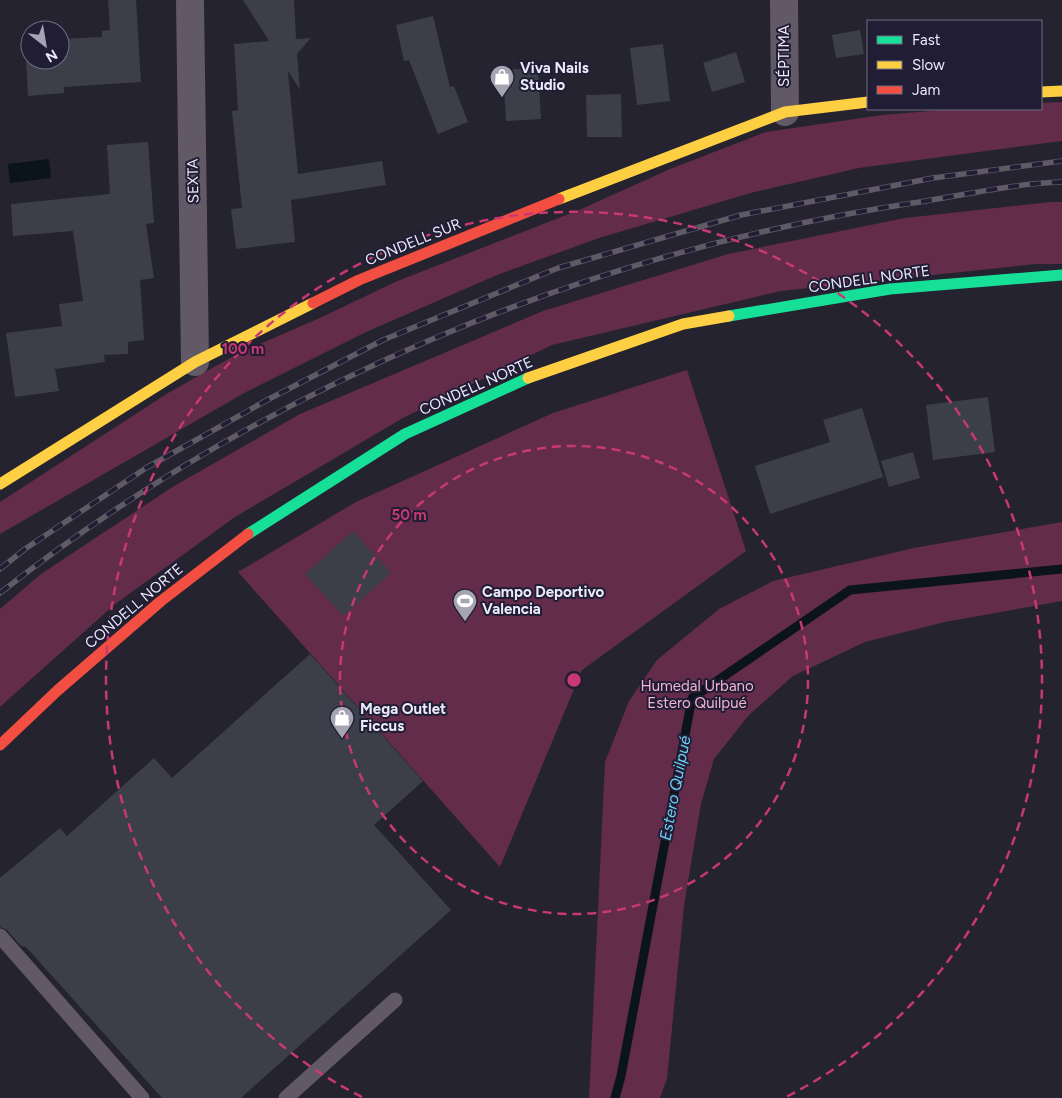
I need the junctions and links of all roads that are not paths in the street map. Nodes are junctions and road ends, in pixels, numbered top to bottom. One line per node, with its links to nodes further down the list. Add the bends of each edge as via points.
1 (190, 0): 8 (street, SEXTA)
2 (784, 0): 6 (street, SÉPTIMA)
3 (1062, 91): 4 (street)
4 (1042, 92)
5 (867, 102): 6 (street, CONDELL SUR)
6 (785, 112): 8 (street, CONDELL SUR, via 359,280)
7 (1062, 275): 10 (street, CONDELL NORTE, via 890,289 683,324 526,379 405,434 235,542 161,600)
8 (195, 362): 9 (street, CONDELL SUR)
9 (0, 484)
10 (0, 745)
11 (0, 936): 13 (lane)
12 (395, 1000): 14 (lane)
13 (142, 1098)
14 (286, 1098)

